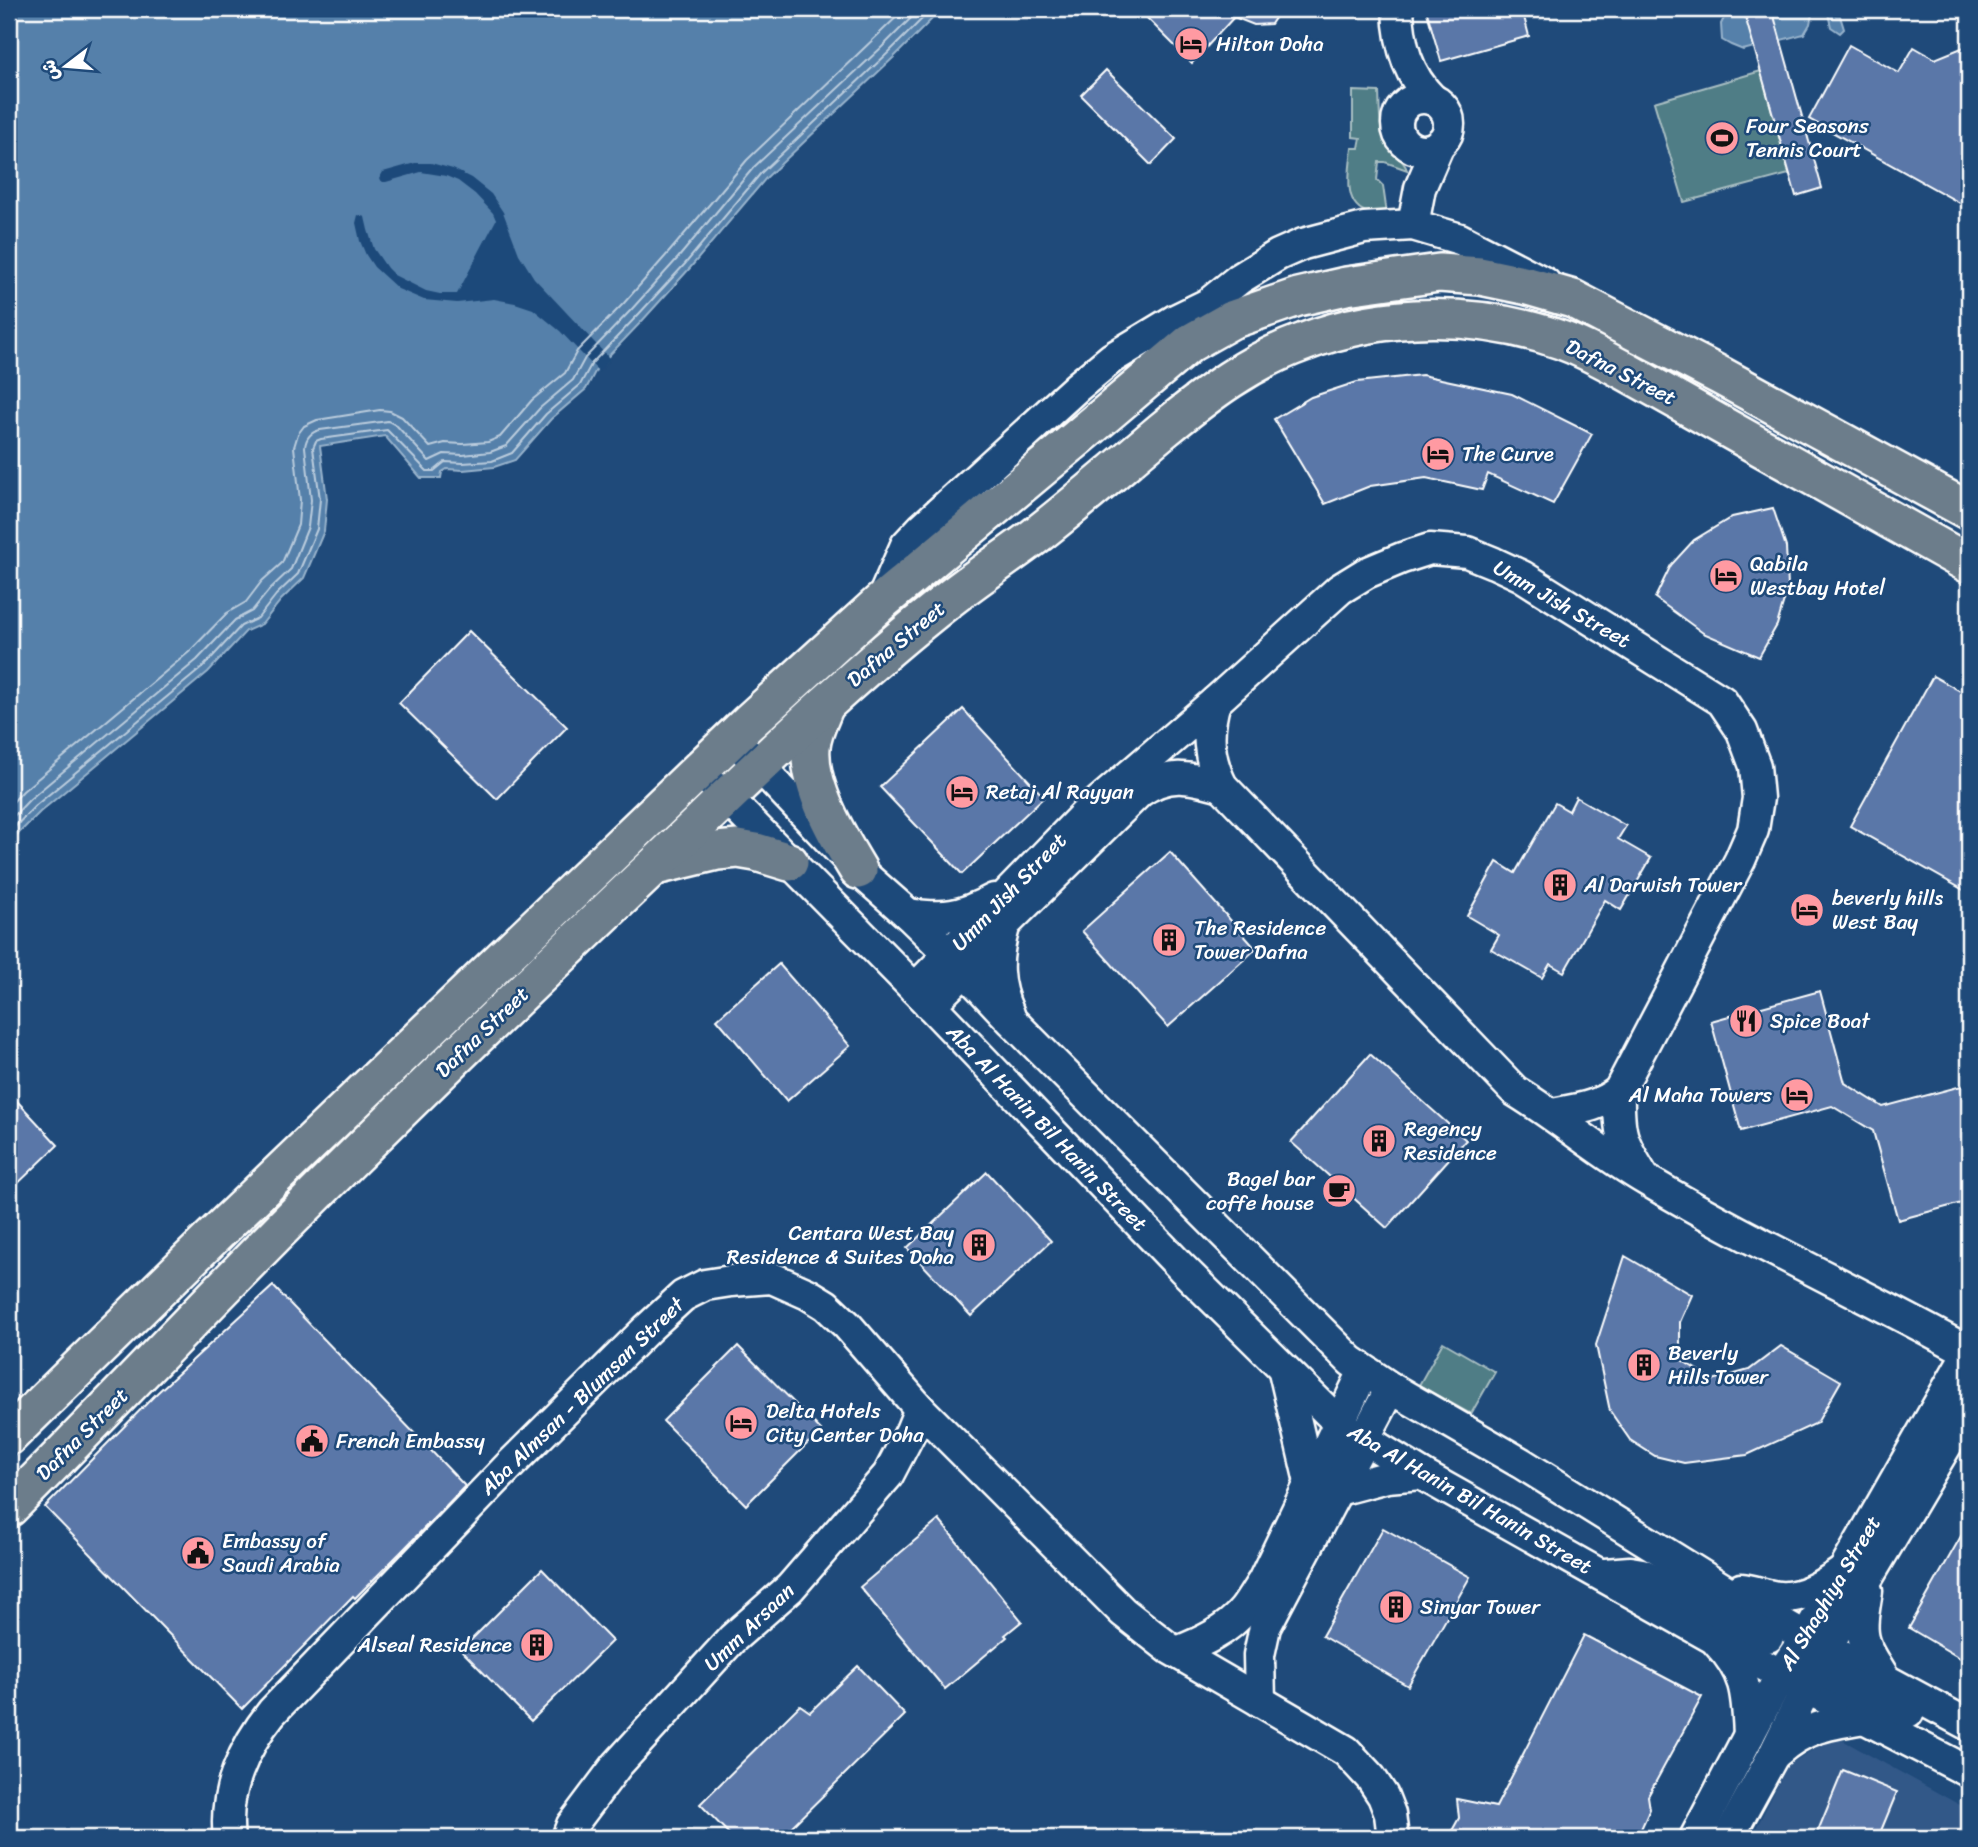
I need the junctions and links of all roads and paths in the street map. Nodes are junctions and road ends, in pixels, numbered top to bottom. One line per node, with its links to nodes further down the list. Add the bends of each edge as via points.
1 (1398, 9): 2 (street, via 1402,43)
2 (1419, 102): 3 (street, via 1440,105 1446,113 1446,136); 4 (street, via 1402,110 1397,122)
3 (1439, 144): 4 (street, via 1424,149); 5 (street)
4 (1409, 146): 5 (street)
5 (1420, 188): 6 (street)
6 (1413, 225): 7 (street, Dafna Street, via 1460,239); 8 (street, Dafna Street, via 1364,228 1303,244 1239,279)
7 (1573, 299): 9 (main road, Dafna Street, via 1480,276 1439,273 1390,279 1298,297 1231,320); 10 (main road, Dafna Street)
8 (1208, 304): 9 (main road); 12 (street, Dafna Street, via 1112,358 922,528 906,545)
9 (1179, 352): 12 (main road, Dafna Street)
10 (1969, 511)
11 (1969, 564): 14 (main road, Dafna Street, via 1587,351 1486,322 1390,321 1306,341 1229,379 1036,536 951,597)
12 (881, 602): 15 (main road, Dafna Street)
13 (1215, 702): 18 (street, via 1209,745); 23 (street, Umm Jish Street, via 1088,811); 29 (street, Umm Jish Street, via 1340,589 1366,573 1430,550 1467,552 1522,576 1722,701 1742,731 1755,766 1758,798 1753,830)
14 (826, 703): 16 (main road, Dafna Street); 22 (main road, via 811,746 817,787)
15 (732, 738): 16 (street, Aba Al Hanin Bil Hanin Street); 17 (main road, Dafna Street)
16 (759, 765): 19 (main road, Dafna Street); 22 (street, Aba Al Hanin Bil Hanin Street)
17 (699, 770): 19 (street, Aba Al Hanin Bil Hanin Street); 39 (main road, Dafna Street)
18 (1222, 786): 25 (street, via 1191,777 1150,784); 30 (street, via 1515,1091)
19 (727, 796): 20 (street, Aba Al Hanin Bil Hanin Street); 21 (main road, Dafna Street)
20 (789, 862): 21 (main road, via 738,849); 27 (street, Aba Al Hanin Bil Hanin Street)
21 (654, 867): 42 (main road, Dafna Street, via 291,1219)
22 (858, 870): 24 (street, Aba Al Hanin Bil Hanin Street)
23 (1006, 893): 24 (street, via 956,916); 26 (street, Umm Jish Street)
24 (908, 914): 26 (street, Aba Al Hanin Bil Hanin Street)
25 (1005, 923): 26 (street); 28 (street, via 997,973)
26 (957, 963): 27 (street, Umm Jish Street); 28 (street, Aba Al Hanin Bil Hanin Street)
27 (922, 997): 33 (street, Aba Al Hanin Bil Hanin Street)
28 (1012, 1021): 34 (street, Aba Al Hanin Bil Hanin Street)
29 (1619, 1091): 30 (street, via 1594,1106); 31 (street, Umm Jish Street, via 1621,1136)
30 (1552, 1114): 31 (street)
31 (1647, 1180): 32 (street)
32 (1969, 1351): 44 (street, Al Shaghiya Street)
33 (1284, 1370): 38 (street, Aba Al Hanin Bil Hanin Street); 41 (street)
34 (1364, 1371): 35 (street, Aba Al Hanin Bil Hanin Street); 38 (street)
35 (1391, 1388): 38 (street); 45 (street, Aba Al Hanin Bil Hanin Street)
36 (1969, 1407): 44 (street, Al Shaghiya Street)
37 (920, 1409): 47 (street, Aba Almsan - Blumsan Street, via 1123,1612); 56 (street, Aba Almsan - Blumsan Street, via 847,1325 808,1294 772,1278 705,1285 683,1296 511,1464 272,1712 238,1769); 57 (street, Umm Arsaan, via 888,1475 790,1588 733,1639 617,1765)
38 (1352, 1431): 40 (street, Aba Al Hanin Bil Hanin Street); 41 (street)
39 (9, 1436)
40 (1421, 1474): 41 (street); 43 (street, Aba Al Hanin Bil Hanin Street)
41 (1324, 1486): 47 (street, via 1244,1610 1222,1630); 50 (street, via 1265,1627 1259,1655)
42 (9, 1508)
43 (1601, 1574): 46 (street, Aba Al Hanin Bil Hanin Street); 48 (street, via 1630,1572 1668,1585)
44 (1857, 1574): 45 (street, via 1790,1597); 48 (street, Al Shaghiya Street); 49 (street, via 1862,1634)
45 (1725, 1590): 48 (street, Aba Al Hanin Bil Hanin Street)
46 (1713, 1638): 48 (street, Aba Al Hanin Bil Hanin Street); 53 (street, via 1739,1671 1748,1702)
47 (1177, 1652): 50 (street, Aba Almsan - Blumsan Street)
48 (1805, 1661): 49 (street, Aba Al Hanin Bil Hanin Street); 51 (street, Aba Al Hanin Bil Hanin Street); 52 (street, via 1937,1725); 53 (street, Al Shaghiya Street); 54 (street, Al Shaghiya Street)
49 (1885, 1679): 52 (street, Aba Al Hanin Bil Hanin Street)
50 (1261, 1701): 58 (street, Aba Almsan - Blumsan Street, via 1346,1751 1383,1797)
51 (1864, 1718): 54 (street, via 1799,1734); 55 (street, Aba Al Hanin Bil Hanin Street)
52 (1969, 1725)
53 (1749, 1735): 59 (street, Al Shaghiya Street)
54 (1774, 1754): 60 (street, Al Shaghiya Street)
55 (1969, 1772)
56 (229, 1838)
57 (567, 1838)
58 (1393, 1838)
59 (1695, 1838)
60 (1728, 1838)

